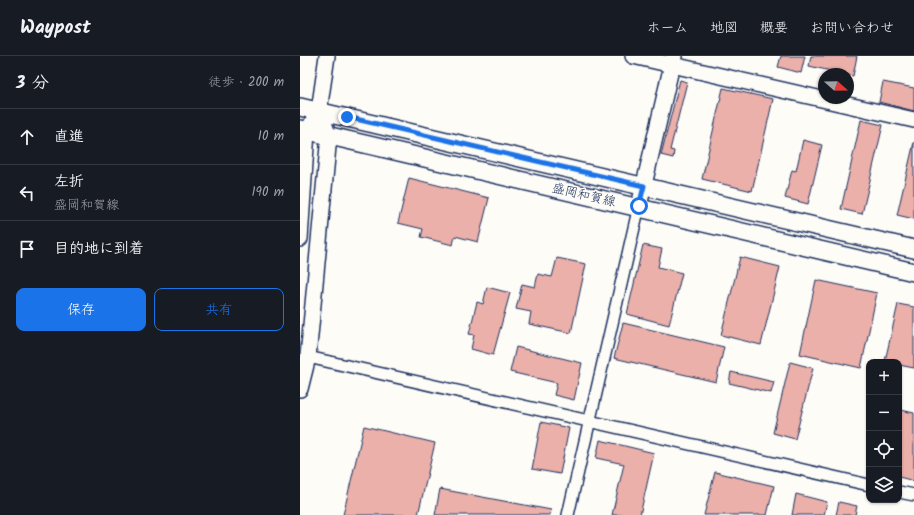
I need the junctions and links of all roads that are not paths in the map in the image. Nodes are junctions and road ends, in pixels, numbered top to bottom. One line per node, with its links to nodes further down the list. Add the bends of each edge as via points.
1 (327, 56): 5 (street)
2 (633, 56): 3 (street)
3 (673, 60): 6 (street); 9 (street)
4 (300, 107): 5 (main road, 盛岡和賀線)
5 (319, 112): 7 (street); 8 (street); 9 (main road, 盛岡和賀線)
6 (914, 120)
7 (304, 130): 8 (main road, 盛岡和賀線); 11 (street)
8 (329, 136): 10 (main road, 盛岡和賀線); 14 (street)
9 (644, 186): 10 (street); 12 (main road, 盛岡和賀線)
10 (639, 206): 13 (main road, 盛岡和賀線); 16 (street)
11 (300, 239)
12 (914, 249)
13 (914, 272)
14 (308, 357): 15 (street); 16 (street)
15 (300, 390)
16 (590, 421): 17 (street); 20 (street)
17 (866, 484)
18 (902, 493): 19 (street)
19 (914, 495)
20 (568, 515)

